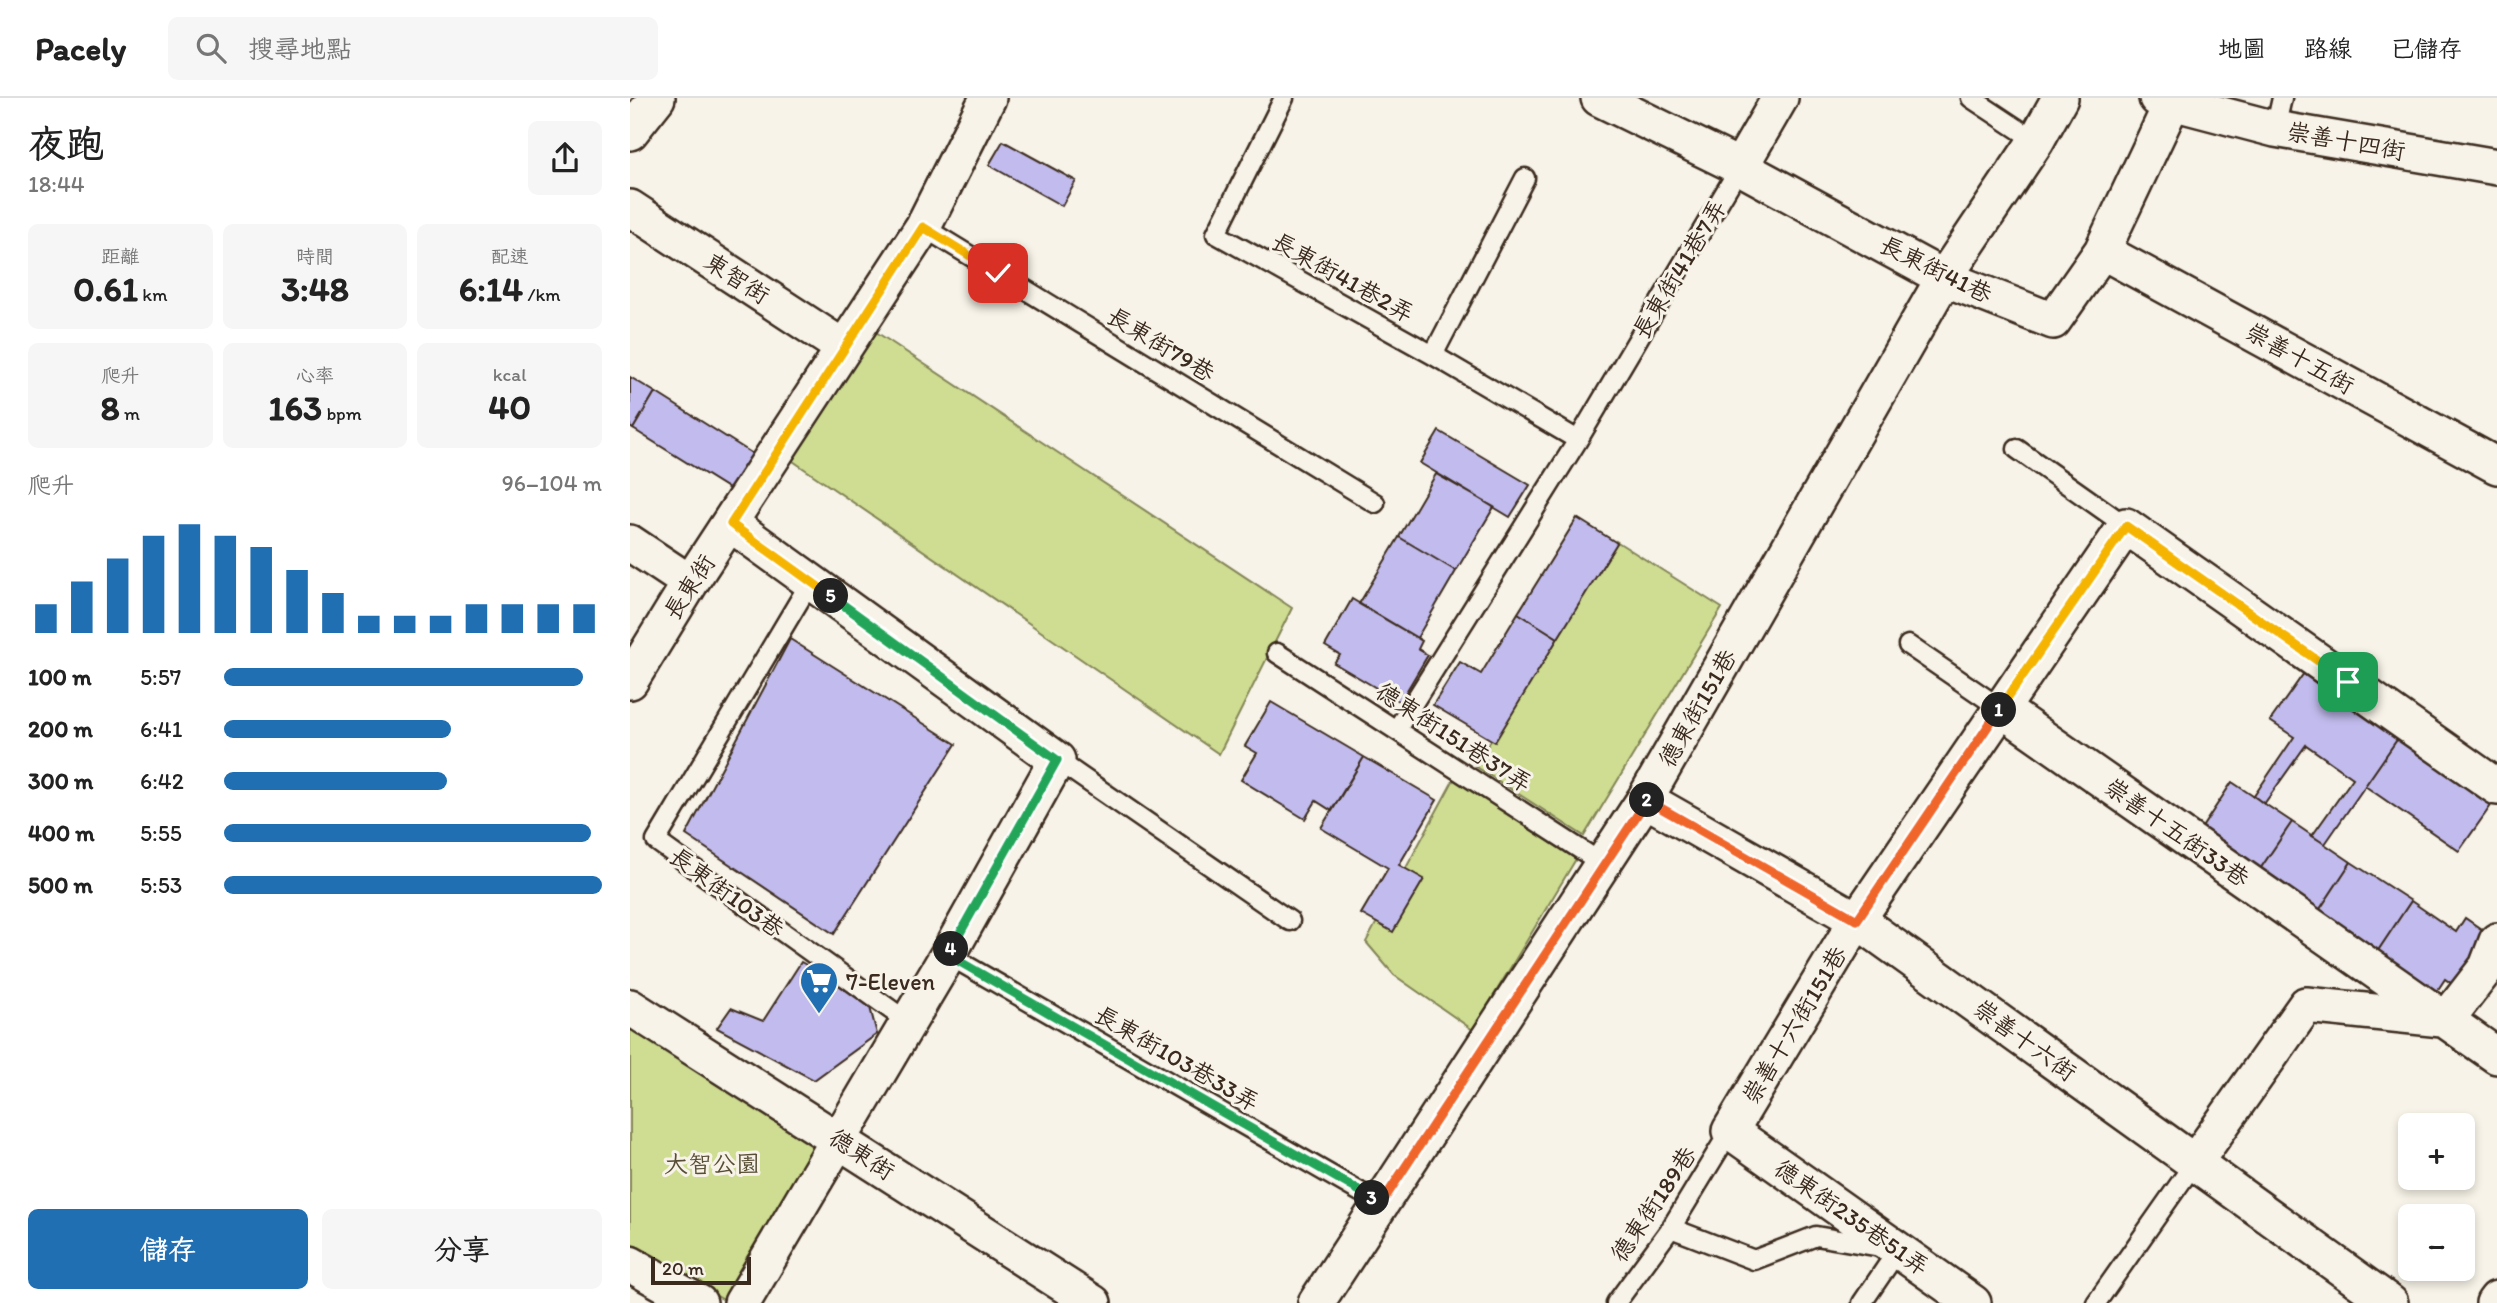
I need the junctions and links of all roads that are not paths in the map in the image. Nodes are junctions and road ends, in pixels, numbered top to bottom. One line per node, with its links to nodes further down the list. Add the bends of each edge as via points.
1 (657, 98): 10 (street)
2 (988, 98): 16 (street, 長東街)
3 (1284, 98): 20 (lane, 長東街41巷2弄, via 1216,234)
4 (1599, 98): 12 (street, 長東街41巷)
5 (1780, 98): 12 (street, 長東街41巷7弄)
6 (1971, 98): 11 (lane)
7 (2060, 98): 11 (street)
8 (2164, 100): 9 (street, 崇善十四街); 17 (street, 長東街41巷)
9 (2278, 113): 13 (street, 崇善十四街)
10 (630, 132)
11 (2035, 141): 18 (street)
12 (1740, 167): 18 (street, 長東街41巷); 21 (lane, 長東街41巷7弄)
13 (2497, 167)
14 (1525, 178): 20 (lane)
15 (630, 208): 19 (street, 東智街)
16 (923, 227): 19 (street, 長東街); 24 (lane, 長東街79巷)
17 (2102, 251): 18 (street, 長東街41巷, via 2053,321); 23 (street, 崇善十五街)
18 (1944, 278): 37 (street, 德東街151巷)
19 (844, 348): 25 (street, 長東街)
20 (1433, 355): 21 (lane, 長東街41巷2弄)
21 (1578, 440): 34 (lane, 長東街41巷7弄)
22 (2017, 449): 26 (lane)
23 (2497, 464)
24 (1375, 503)
25 (731, 524): 28 (street); 29 (street, 長東街)
26 (2126, 526): 33 (street, 崇善十六街151巷); 36 (street)
27 (630, 543): 29 (street)
28 (811, 581): 35 (street); 45 (lane, 長東街103巷, via 656,841)
29 (690, 583): 32 (street, 長東街)
30 (1908, 645): 33 (lane, 崇善十五街33巷)
31 (1277, 653): 34 (lane, 德東街151巷37弄)
32 (630, 681)
33 (2000, 708): 39 (street, 崇善十六街151巷); 44 (street, 崇善十五街33巷)
34 (1397, 729): 38 (lane, 德東街151巷37弄)
35 (1057, 760): 40 (lane); 42 (street)
36 (2497, 787)
37 (1645, 799): 38 (street, 德東街151巷); 39 (street, 崇善十六街)
38 (1603, 864): 50 (street, 德東街151巷)
39 (1857, 920): 47 (street, 崇善十六街151巷); 49 (street, 崇善十六街)
40 (1290, 921)
41 (2497, 941): 44 (street, via 2487,967)
42 (948, 955): 45 (street); 50 (lane, 長東街103巷33弄)
43 (630, 1007): 48 (street, 德東街)
44 (2446, 1020): 46 (street, 崇善十五街33巷); 49 (street, via 2306,1005)
45 (908, 1022): 48 (street)
46 (2497, 1056)
47 (1730, 1131): 51 (lane, 德東街189巷); 52 (street, 德東街235巷51弄)
48 (839, 1139): 55 (street); 56 (street, 德東街)
49 (2195, 1162): 61 (lane); 62 (street, 崇善十六街)
50 (1381, 1204): 57 (street, 德東街151巷)
51 (1671, 1228): 52 (lane, via 1754,1260 1816,1236); 58 (lane, 德東街189巷)
52 (1898, 1250): 59 (lane); 60 (street, 德東街235巷51弄)
53 (630, 1264): 54 (street)
54 (699, 1303)
55 (742, 1303)
56 (1093, 1303)
57 (1316, 1303)
58 (1616, 1303)
59 (1862, 1303)
60 (1973, 1303)
61 (2096, 1303)
62 (2390, 1303)

